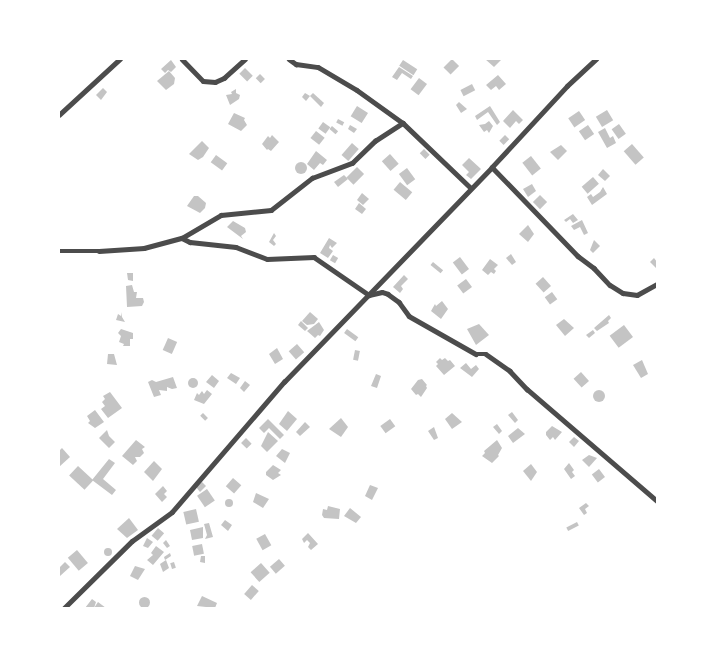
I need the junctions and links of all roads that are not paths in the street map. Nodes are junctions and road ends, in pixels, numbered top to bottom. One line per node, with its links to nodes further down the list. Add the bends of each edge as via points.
1 (120, 59): 6 (street)
2 (182, 59): 3 (street, via 203,81 215,82)
3 (244, 59)
4 (289, 59): 7 (street, via 296,64 318,67)
5 (596, 59): 8 (street)
6 (59, 115)
7 (403, 123): 9 (street); 10 (street, via 375,141 352,163 312,178 271,210 221,215)
8 (492, 167): 9 (street); 12 (street, via 610,285 623,294 637,295)
9 (471, 188): 13 (street)
10 (182, 238): 11 (street, via 144,248); 13 (street, via 190,242 236,247 267,259 314,257)
11 (59, 251)
12 (657, 284)
13 (369, 295): 14 (street, via 388,294 409,316 476,354 486,354 510,371); 15 (street, via 284,382 172,512 132,541)
14 (657, 501)
15 (64, 608)

